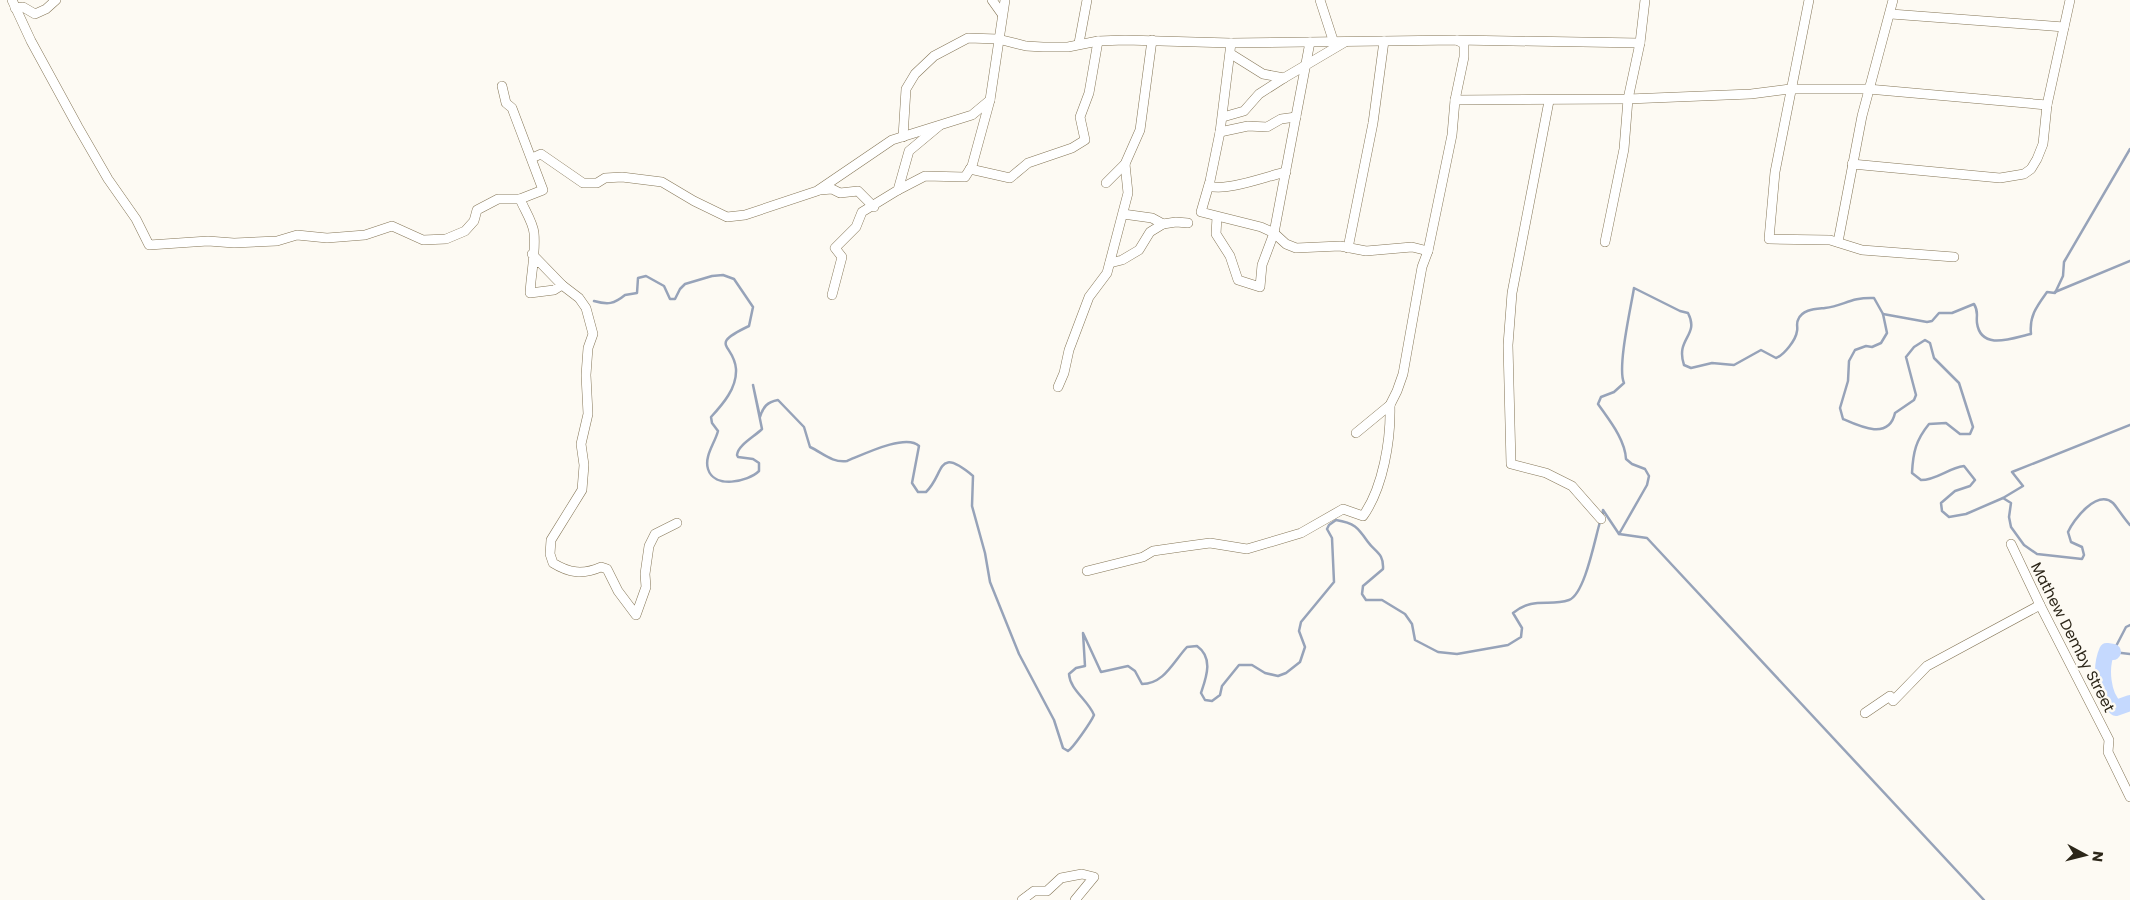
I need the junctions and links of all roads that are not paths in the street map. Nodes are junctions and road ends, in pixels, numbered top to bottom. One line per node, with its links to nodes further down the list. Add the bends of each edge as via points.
1 (56, 0): 10 (street, via 35,14)
2 (992, 0): 11 (street)
3 (1005, 0): 11 (street)
4 (1087, 0): 22 (street)
5 (1320, 0): 16 (street)
6 (1645, 0): 24 (street)
7 (1809, 0): 29 (street)
8 (1893, 0): 12 (street)
9 (2070, 0): 13 (street)
10 (14, 4): 50 (street, via 108,179 136,219 149,245 277,241 297,235 327,238 365,235 392,226 423,240 446,238 465,231 474,222 477,210 498,199)
11 (1002, 14): 14 (street)
12 (1890, 14): 13 (street); 30 (street)
13 (2064, 27): 35 (street)
14 (998, 39): 22 (street, via 1026,46 1068,47); 32 (street); 40 (street, via 968,38 934,56 915,74 906,89)
15 (1152, 40): 19 (street); 23 (street); 42 (street, via 1140,130)
16 (1333, 40): 17 (street); 21 (street)
17 (1348, 40): 20 (street); 26 (street)
18 (1458, 40): 20 (street); 24 (street); 33 (street, via 1464,44 1464,57)
19 (1098, 41): 22 (street); 44 (street, via 1089,93 1080,117 1085,140 1072,148 1028,163 1010,178)
20 (1384, 41): 59 (street, via 1371,132)
21 (1310, 42): 23 (street); 26 (street)
22 (1079, 43)
23 (1231, 43): 25 (street)
24 (1640, 43): 31 (street)
25 (1231, 54): 27 (street, via 1262,74); 37 (street)
26 (1306, 66): 27 (street); 36 (street)
27 (1284, 78): 37 (street, via 1259,94 1244,111)
28 (502, 86): 41 (street, via 506,103 512,108)
29 (1790, 89): 30 (street); 31 (street, via 1752,94); 58 (street, via 1771,196 1769,239)
30 (1868, 89): 35 (street); 43 (street)
31 (1628, 99): 34 (street); 57 (street, via 1624,149)
32 (990, 100): 38 (street, via 972,115); 44 (street)
33 (1455, 100): 34 (street); 60 (street, via 1449,154)
34 (1549, 100): 69 (street, via 1512,293 1508,345 1511,464 1546,473 1572,486)
35 (2047, 105): 43 (street, via 2043,144 2032,169 2024,174 2000,178)
36 (1296, 116): 39 (street, via 1281,119 1268,127 1248,126); 45 (street)
37 (1222, 117): 39 (street)
38 (939, 126): 40 (street); 48 (street, via 909,151)
39 (1220, 132): 47 (street)
40 (903, 137): 49 (street, via 878,148)
41 (532, 158): 49 (street, via 541,154 583,183 622,177 662,182 727,217 745,215); 50 (street, via 543,190)
42 (1125, 164): 46 (street); 52 (street, via 1128,193)
43 (1852, 164): 58 (street)
44 (970, 169): 48 (street, via 965,177 926,176)
45 (1286, 172): 47 (street, via 1237,185); 56 (street)
46 (1106, 183)
47 (1209, 186): 53 (street, via 1201,212)
48 (898, 190): 51 (street)
49 (817, 191): 51 (street, via 858,191)
50 (520, 199): 61 (street, via 534,232)
51 (874, 207): 65 (street, via 862,212 856,228 835,248 842,257)
52 (1123, 214): 55 (street, via 1152,218); 63 (street)
53 (1217, 217): 56 (street); 56 (street, via 1216,234 1230,256 1238,280 1260,287 1262,265)
54 (1188, 223): 55 (street)
55 (1163, 224): 63 (street, via 1150,232 1139,250)
56 (1274, 233): 59 (street, via 1296,248)
57 (1605, 242)
58 (1838, 242): 62 (street, via 1862,250)
59 (1348, 248): 60 (street, via 1366,251 1412,247)
60 (1428, 251): 67 (street, via 1422,267 1403,374)
61 (532, 254): 64 (street); 64 (street, via 530,293 554,290)
62 (1954, 257)
63 (1110, 263): 66 (street, via 1090,297)
64 (562, 285): 70 (street, via 586,308 593,334 588,348 586,375 588,414 581,444 584,483 551,540 553,563 580,573 601,567 607,569 636,615 646,587 649,546 654,534)
65 (832, 295)
66 (1058, 388)
67 (1390, 405): 68 (street); 72 (street, via 1391,427 1386,456 1372,504 1363,516 1343,509 1301,533 1247,548 1210,543 1153,551 1142,557)
68 (1356, 432)
69 (1601, 519)
70 (677, 523)
71 (2011, 544): 73 (street, Mathew Demby Street)
72 (1087, 571)
73 (2040, 605): 74 (street, via 1927,666 1893,701 1890,696); 75 (street, Mathew Demby Street, via 2109,740 2108,752)
74 (1865, 713)
75 (2130, 797)
76 (1022, 900): 77 (street, via 1034,891 1047,891 1061,878 1097,875)
77 (1075, 900)

